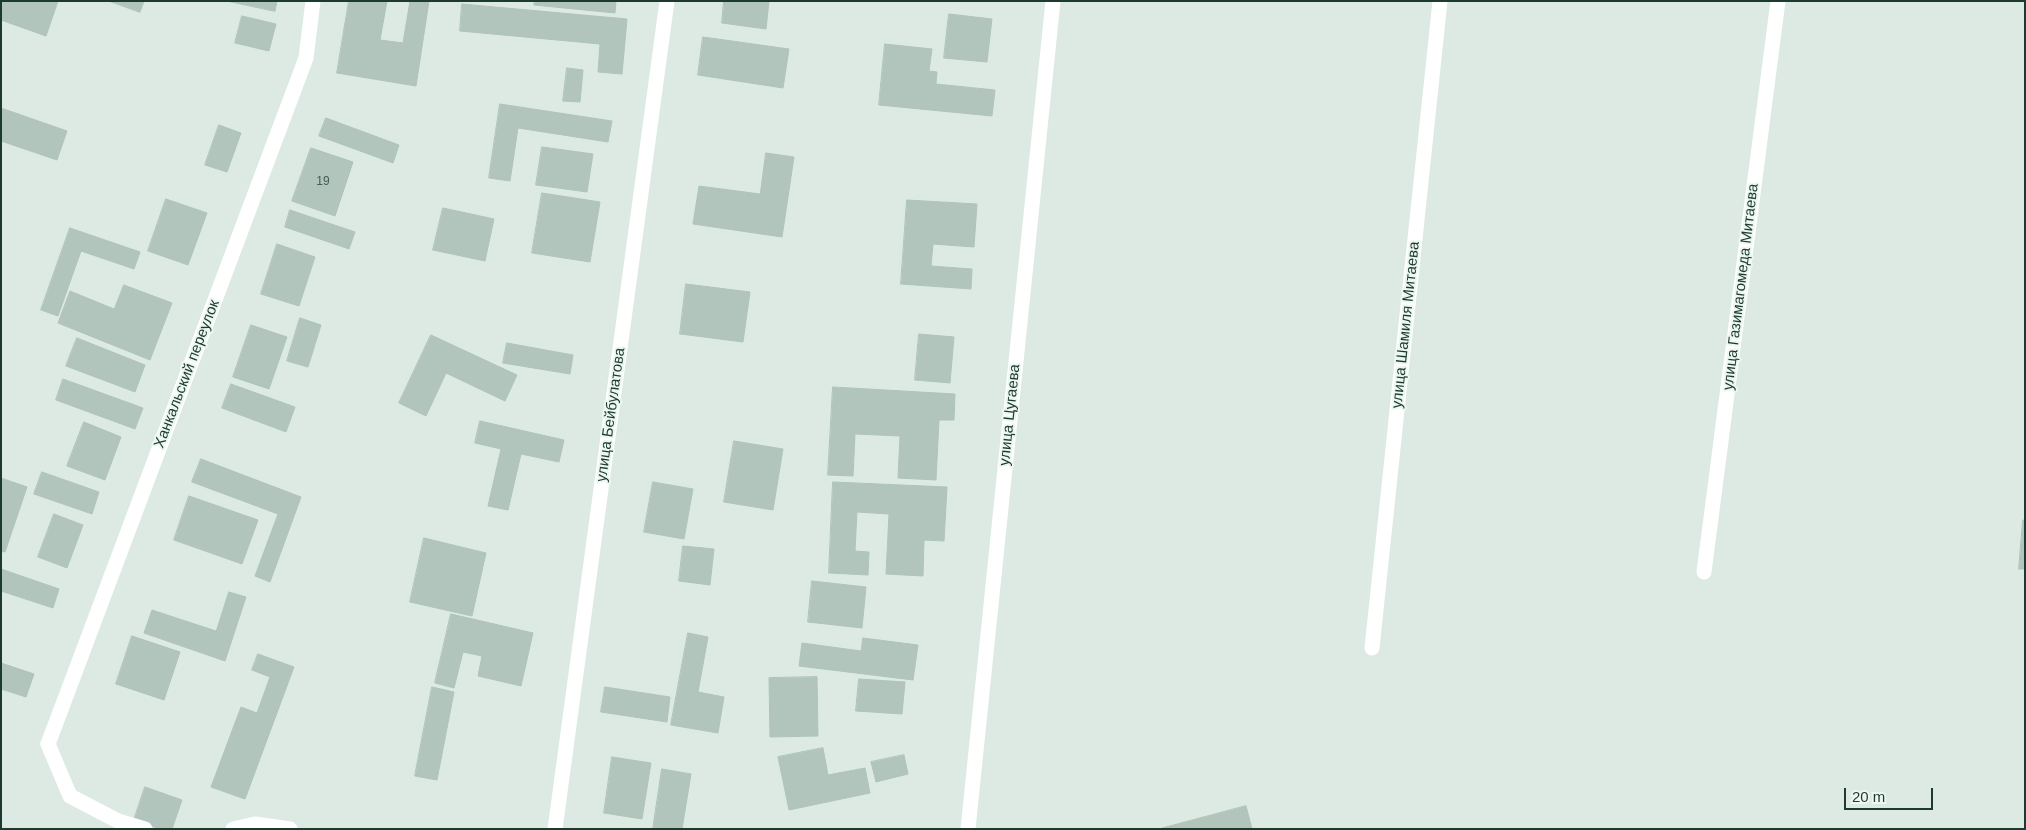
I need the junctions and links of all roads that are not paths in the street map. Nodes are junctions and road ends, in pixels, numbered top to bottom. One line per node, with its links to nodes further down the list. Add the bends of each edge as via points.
1 (313, 1): 8 (street, Ханкальский переулок, via 306,58 48,744 70,796 118,821)
2 (667, 1): 11 (street, улица Бейбулатова)
3 (1053, 1): 12 (street, улица Цугаева)
4 (1440, 1): 7 (street, улица Шамиля Митаева)
5 (1778, 1): 6 (street, улица Газимагомеда Митаева)
6 (1704, 572)
7 (1372, 648)
8 (144, 829)
9 (233, 829): 10 (street, via 255,824)
10 (290, 829)
11 (555, 829)
12 (968, 829)

